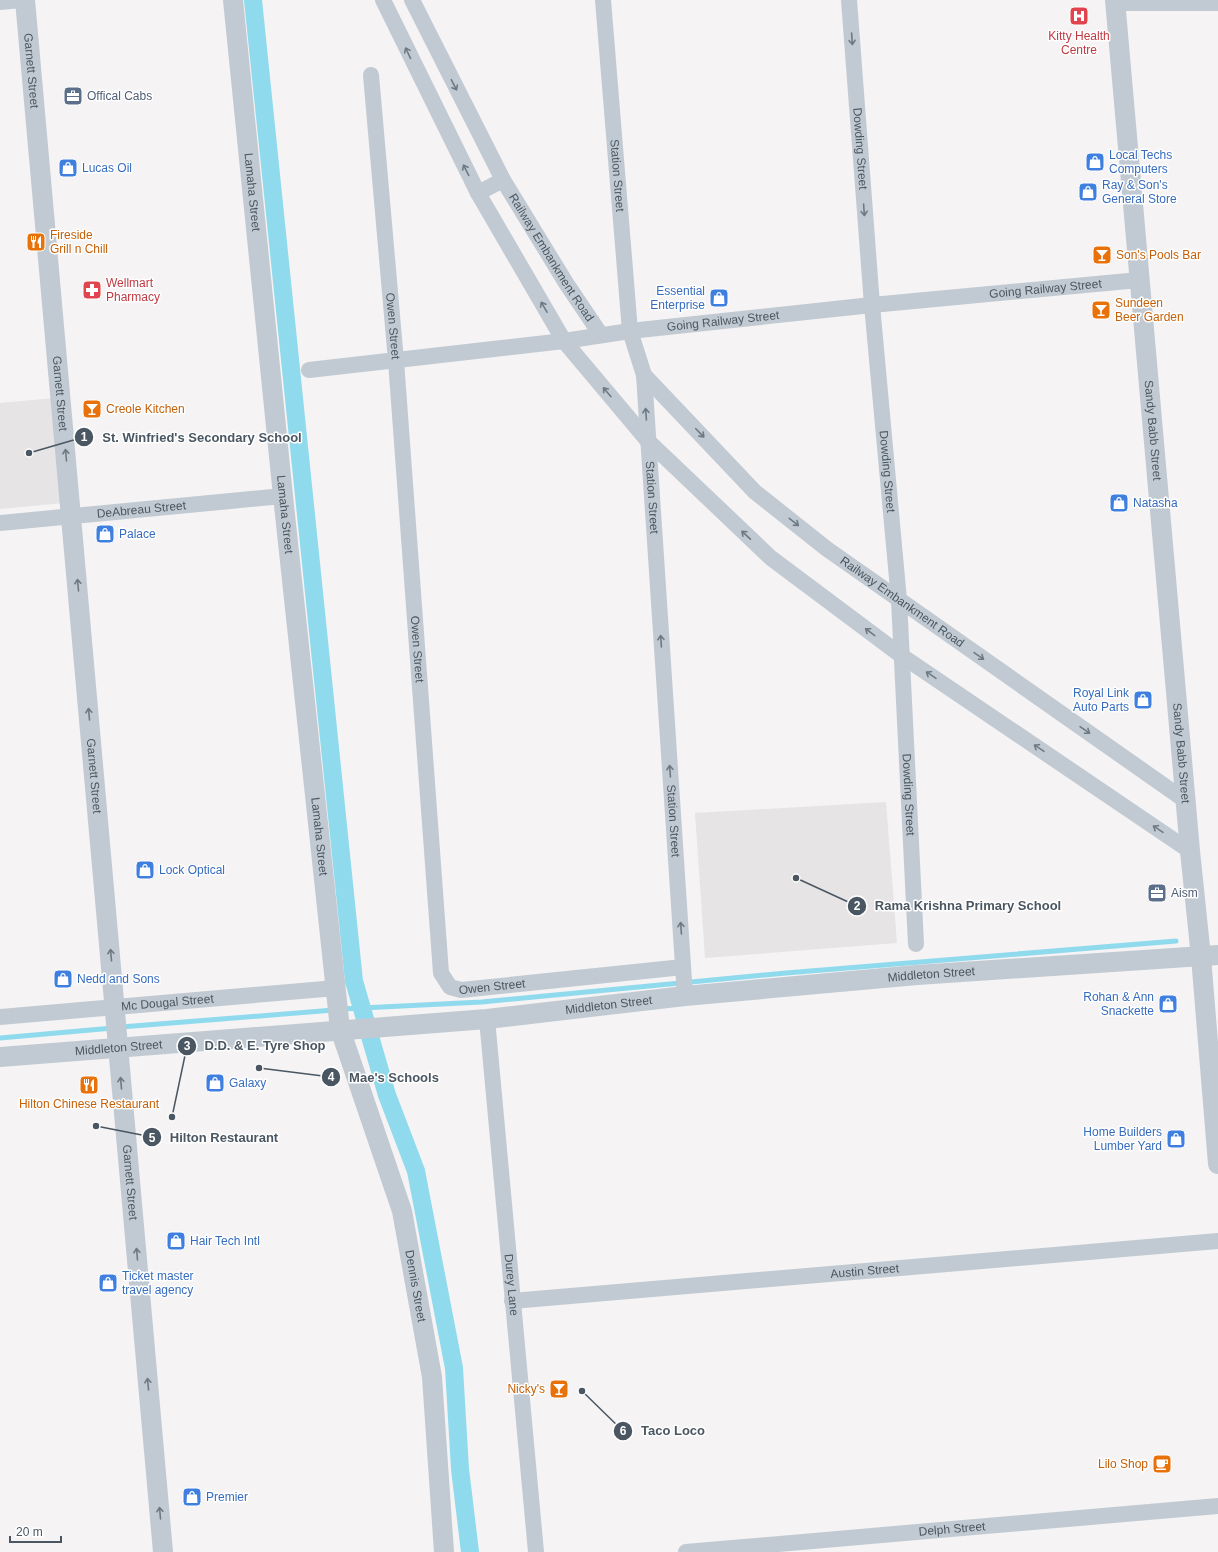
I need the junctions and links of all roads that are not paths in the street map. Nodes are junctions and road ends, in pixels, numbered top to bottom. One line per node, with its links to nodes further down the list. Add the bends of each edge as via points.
1 (22, 0): 8 (street)
2 (26, 0): 24 (street, Garnett Street, one-way to 2)
3 (233, 0): 23 (street, Lamaha Street)
4 (383, 0): 13 (street, one-way to 4)
5 (412, 0): 12 (street, Railway Embankment Road, one-way to 12)
6 (603, 0): 16 (street, Station Street)
7 (849, 0): 15 (street, Dowding Street, one-way to 15)
8 (0, 2)
9 (1115, 2): 10 (street); 14 (street, Sandy Babb Street)
10 (1218, 3)
11 (371, 75): 19 (street, Owen Street)
12 (503, 180): 13 (street); 17 (street, Railway Embankment Road)
13 (478, 193): 18 (street, one-way to 13)
14 (1138, 280): 15 (street, Going Railway Street); 28 (street, Sandy Babb Street)
15 (872, 305): 16 (street, Going Railway Street); 26 (street, Dowding Street)
16 (630, 331): 17 (street, Going Railway Street); 21 (street, Station Street)
17 (601, 335): 18 (street, Going Railway Street)
18 (564, 340): 19 (street, Going Railway Street); 22 (street, one-way to 18)
19 (396, 361): 20 (street, Going Railway Street); 32 (street, Owen Street, via 441,973 450,987 461,990)
20 (309, 370)
21 (644, 375): 22 (street, Station Street, one-way to 21); 26 (street, Railway Embankment Road, one-way to 26, via 755,492 827,549)
22 (648, 441): 27 (street, one-way to 22, via 771,558); 32 (street, Station Street, one-way to 22)
23 (283, 496): 24 (street, DeAbreau Street); 33 (street, Lamaha Street)
24 (72, 517): 25 (street, DeAbreau Street); 35 (street, Garnett Street, one-way to 24)
25 (0, 523)
26 (899, 600): 27 (street, Dowding Street); 28 (street, Railway Embankment Road, one-way to 28)
27 (902, 656): 29 (street, one-way to 27); 30 (street, Dowding Street)
28 (1186, 800): 29 (street, Sandy Babb Street)
29 (1190, 851): 31 (street, Sandy Babb Street)
30 (916, 944)
31 (1210, 956): 34 (street, Middleton Street, via 917,975); 41 (street, Sandy Babb Street)
32 (683, 967): 34 (street, Station Street)
33 (336, 991): 35 (street, Mc Dougal Street); 38 (street, Lamaha Street)
34 (685, 996): 37 (street, Middleton Street)
35 (116, 1008): 36 (street, Mc Dougal Street); 39 (street, Garnett Street)
36 (0, 1017)
37 (487, 1018): 38 (street, Middleton Street); 43 (street, Durey Lane)
38 (345, 1027): 39 (street, Middleton Street); 46 (street, Dennis Street, via 402,1211 432,1377)
39 (118, 1047): 40 (street, Middleton Street); 45 (street, Garnett Street, one-way to 39)
40 (0, 1057)
41 (1218, 1164)
42 (1218, 1240): 43 (street, Austin Street)
43 (512, 1301): 47 (street, Durey Lane)
44 (1218, 1506): 48 (street, Delph Street)
45 (163, 1552)
46 (444, 1552)
47 (536, 1552)
48 (686, 1552)

